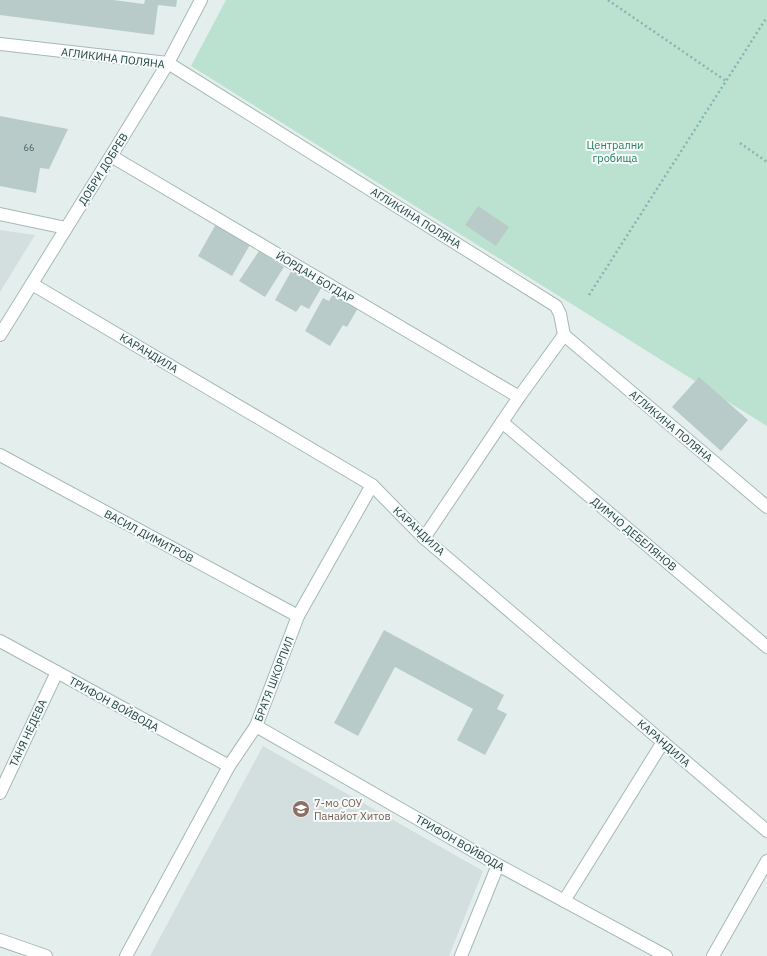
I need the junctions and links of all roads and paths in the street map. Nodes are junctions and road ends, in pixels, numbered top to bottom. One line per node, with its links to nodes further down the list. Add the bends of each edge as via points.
1 (201, 0): 5 (street, ДОБРИ ДОБРЕВ)
2 (608, 0): 6 (path)
3 (767, 16): 6 (path)
4 (0, 44): 5 (street, АГЛИКИНА ПОЛЯНА)
5 (168, 64): 8 (street, ДОБРИ ДОБРЕВ); 15 (street, АГЛИКИНА ПОЛЯНА, via 556,306)
6 (726, 81): 13 (path)
7 (740, 143): 9 (path)
8 (112, 156): 11 (street, ДОБРИ ДОБРЕВ); 16 (street, ЙОРДАН БОГДАР)
9 (767, 162)
10 (0, 214): 11 (street)
11 (66, 228): 12 (street, ДОБРИ ДОБРЕВ)
12 (32, 284): 14 (street, ДОБРИ ДОБРЕВ); 19 (street, КАРАНДИЛА)
13 (589, 295)
14 (0, 335)
15 (564, 335): 16 (street); 20 (street, АГЛИКИНА ПОЛЯНА)
16 (519, 397): 17 (street)
17 (502, 422): 21 (street); 24 (street, ДИМЧО ДЕБЕЛЯНОВ)
18 (0, 455): 22 (street, ВАСИЛ ДИМИТРОВ)
19 (372, 485): 21 (street, КАРАНДИЛА); 22 (street, БРАТЯ ШКОРПИЛ)
20 (767, 507)
21 (424, 538): 27 (street, КАРАНДИЛА)
22 (298, 616): 26 (street, БРАТЯ ШКОРПИЛ)
23 (0, 641): 25 (street, ТРИФОН ВОЙВОДА)
24 (767, 647)
25 (57, 672): 28 (street, ТРИФОН ВОЙВОДА); 29 (street, ТАНЯ НЕДЕВА)
26 (256, 726): 28 (street, БРАТЯ ШКОРПИЛ); 32 (street, ТРИФОН ВОЙВОДА)
27 (663, 742): 30 (street, КАРАНДИЛА); 33 (street)
28 (229, 766): 36 (street, БРАТЯ ШКОРПИЛ)
29 (0, 794)
30 (767, 831)
31 (767, 861): 39 (street)
32 (498, 865): 33 (street, ТРИФОН ВОЙВОДА); 37 (street)
33 (564, 901): 38 (street, ТРИФОН ВОЙВОДА)
34 (0, 940): 35 (street)
35 (46, 956)
36 (126, 956)
37 (461, 956)
38 (666, 956)
39 (713, 956)

